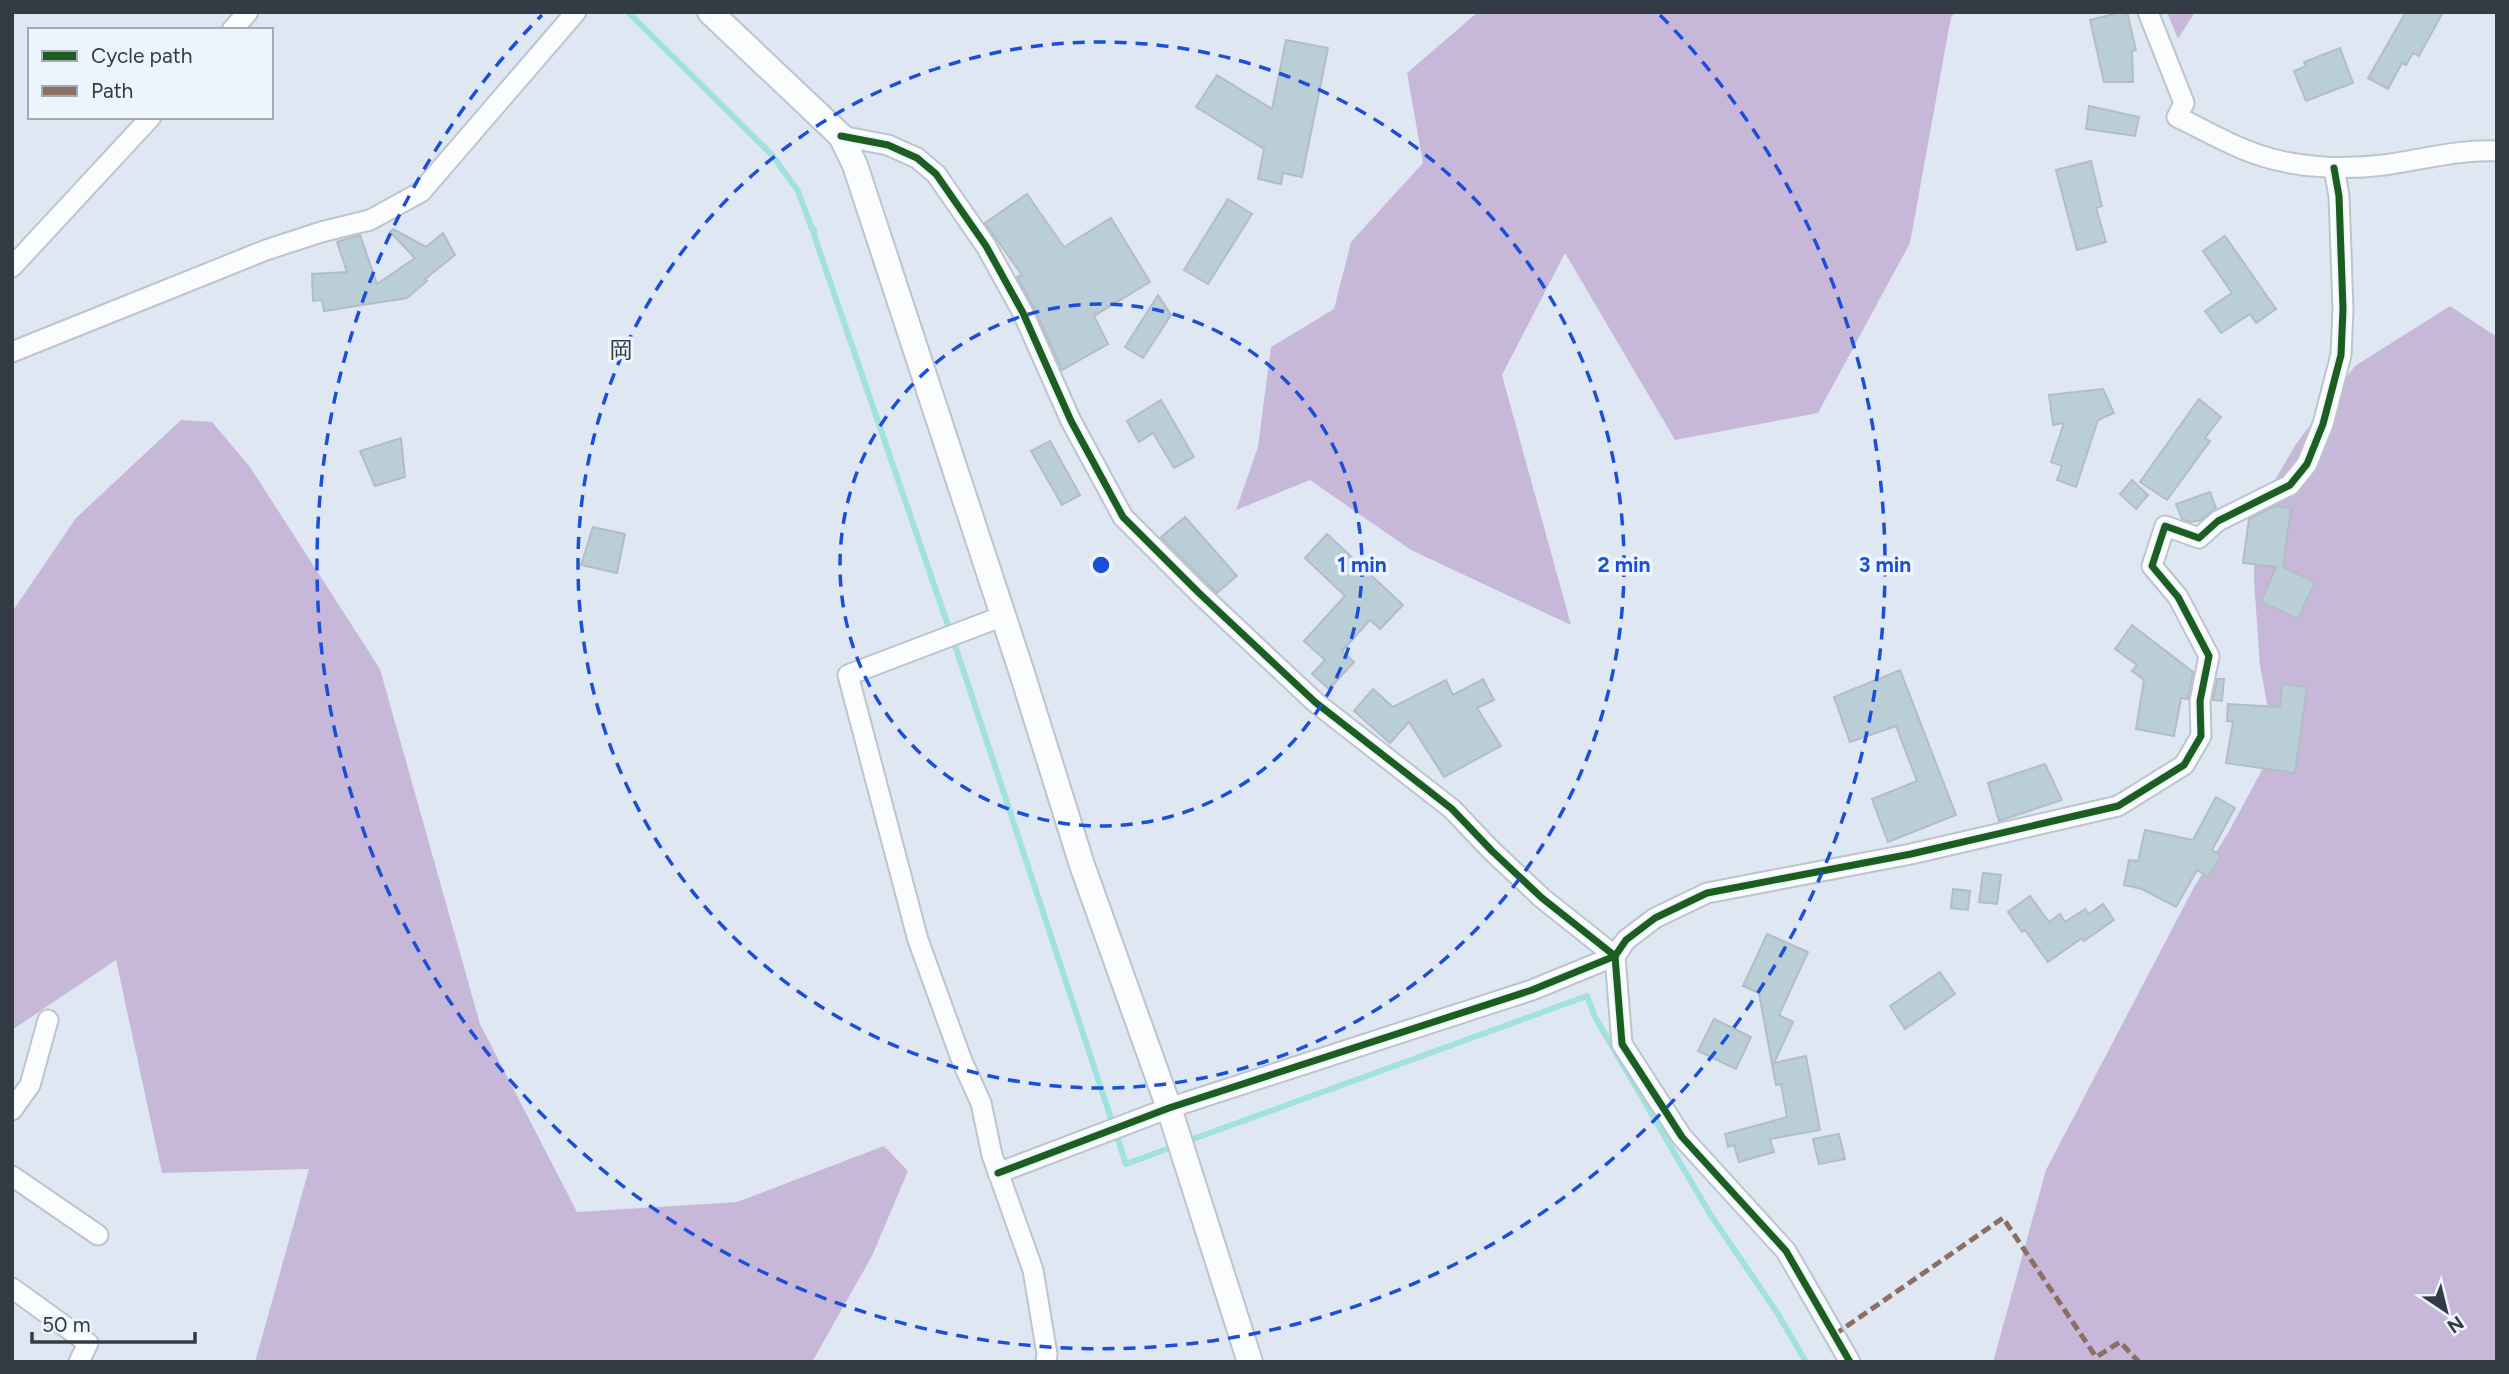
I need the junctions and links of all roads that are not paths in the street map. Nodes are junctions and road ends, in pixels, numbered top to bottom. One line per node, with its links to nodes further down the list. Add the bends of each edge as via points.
1 (248, 12): 5 (street)
2 (576, 12): 11 (street, via 421,192 370,220 267,250)
3 (710, 12): 7 (street)
4 (2148, 12): 9 (street, via 2183,103 2177,117 2256,154)
5 (234, 28)
6 (149, 119): 10 (street)
7 (841, 136): 12 (street, via 855,164); 13 (street, via 888,145 917,158 936,174 986,246 1023,313 1071,421 1123,517 1315,702 1452,809 1542,898)
8 (2497, 151): 9 (street)
9 (2334, 167): 13 (street, via 2342,272 2341,355 2307,464 2290,485 2218,521 2200,538 2165,526 2152,566 2178,597 2208,656 2200,701 2201,736 2184,765 2118,806 1911,854 1707,893 1655,918 1626,940)
10 (12, 267)
11 (12, 352)
12 (1003, 616): 15 (street, via 1082,865); 17 (street, via 848,675 918,940 981,1103)
13 (1615, 956): 15 (street, via 1532,990); 24 (street, via 1622,1044 1682,1137 1786,1251)
14 (48, 1020): 16 (street, via 30,1085)
15 (1169, 1108): 17 (street); 23 (street)
16 (12, 1110)
17 (998, 1173): 22 (street, via 1032,1270)
18 (12, 1176): 19 (street)
19 (98, 1235)
20 (12, 1288): 21 (street, via 88,1343)
21 (79, 1362)
22 (1046, 1362)
23 (1250, 1362)
24 (1850, 1362)

